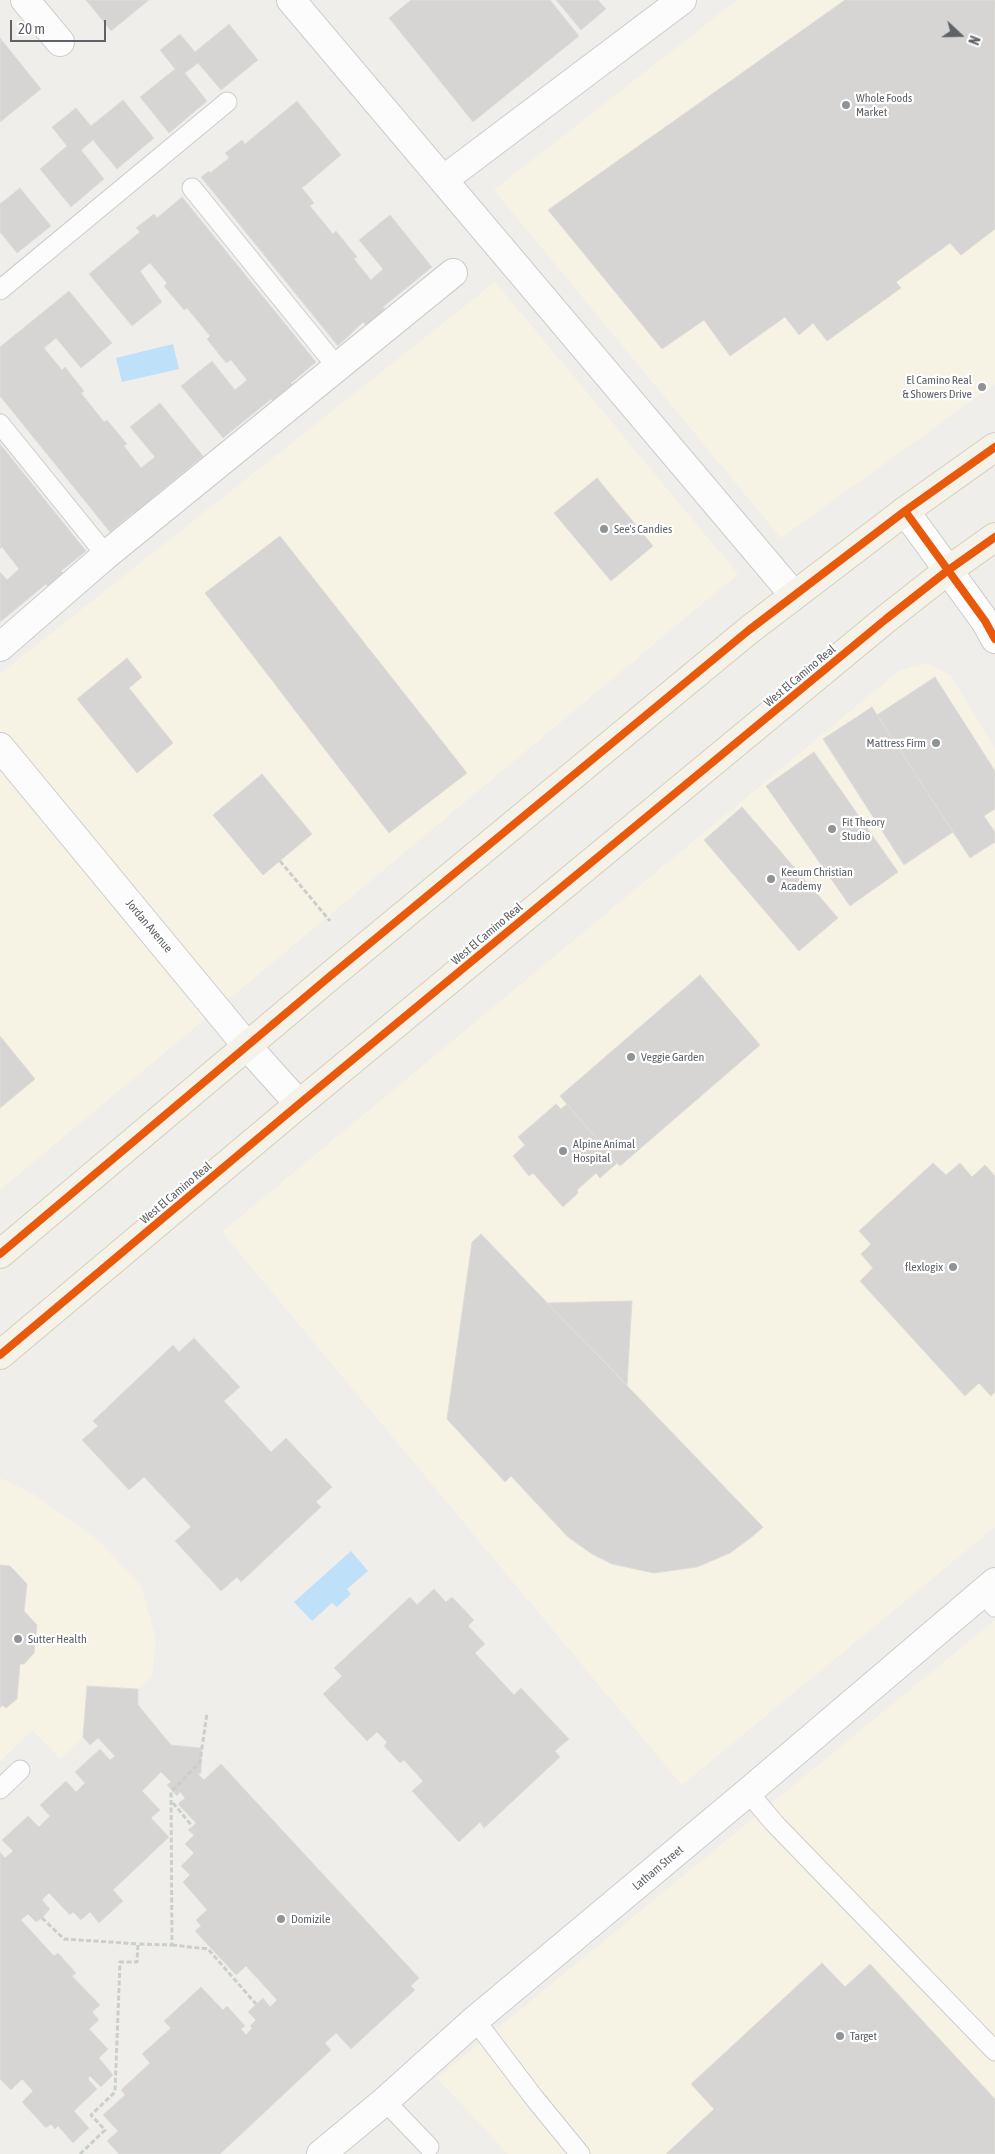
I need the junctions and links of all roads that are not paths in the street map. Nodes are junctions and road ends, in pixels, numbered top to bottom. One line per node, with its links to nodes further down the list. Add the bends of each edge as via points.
1 (25, 0): 4 (street)
2 (292, 0): 6 (street)
3 (682, 0): 6 (street)
4 (60, 42)
5 (227, 102): 9 (lane)
6 (443, 180): 17 (street)
7 (192, 188): 10 (lane)
8 (453, 273): 10 (street)
9 (0, 290)
10 (337, 367): 15 (street)
11 (0, 424): 15 (lane)
12 (995, 447): 13 (main road)
13 (905, 511): 16 (street); 17 (main road)
14 (995, 537): 16 (main road, West El Camino Real)
15 (106, 555): 19 (street)
16 (947, 571): 18 (street); 22 (main road, West El Camino Real)
17 (793, 594): 21 (main road)
18 (995, 639)
19 (0, 647)
20 (0, 746): 21 (street, Jordan Avenue)
21 (247, 1046): 22 (street, Jordan Avenue); 23 (main road)
22 (299, 1104): 24 (main road, West El Camino Real)
23 (0, 1254)
24 (0, 1355)
25 (991, 1594): 28 (street, Latham Street)
26 (20, 1770): 27 (lane)
27 (0, 1789)
28 (748, 1792): 29 (street, Latham Street); 30 (lane, via 775,1824)
29 (475, 2020): 31 (street, Latham Street); 34 (lane)
30 (995, 2051)
31 (385, 2101): 32 (lane); 33 (street, Latham Street)
32 (429, 2148)
33 (321, 2154)
34 (580, 2154)

